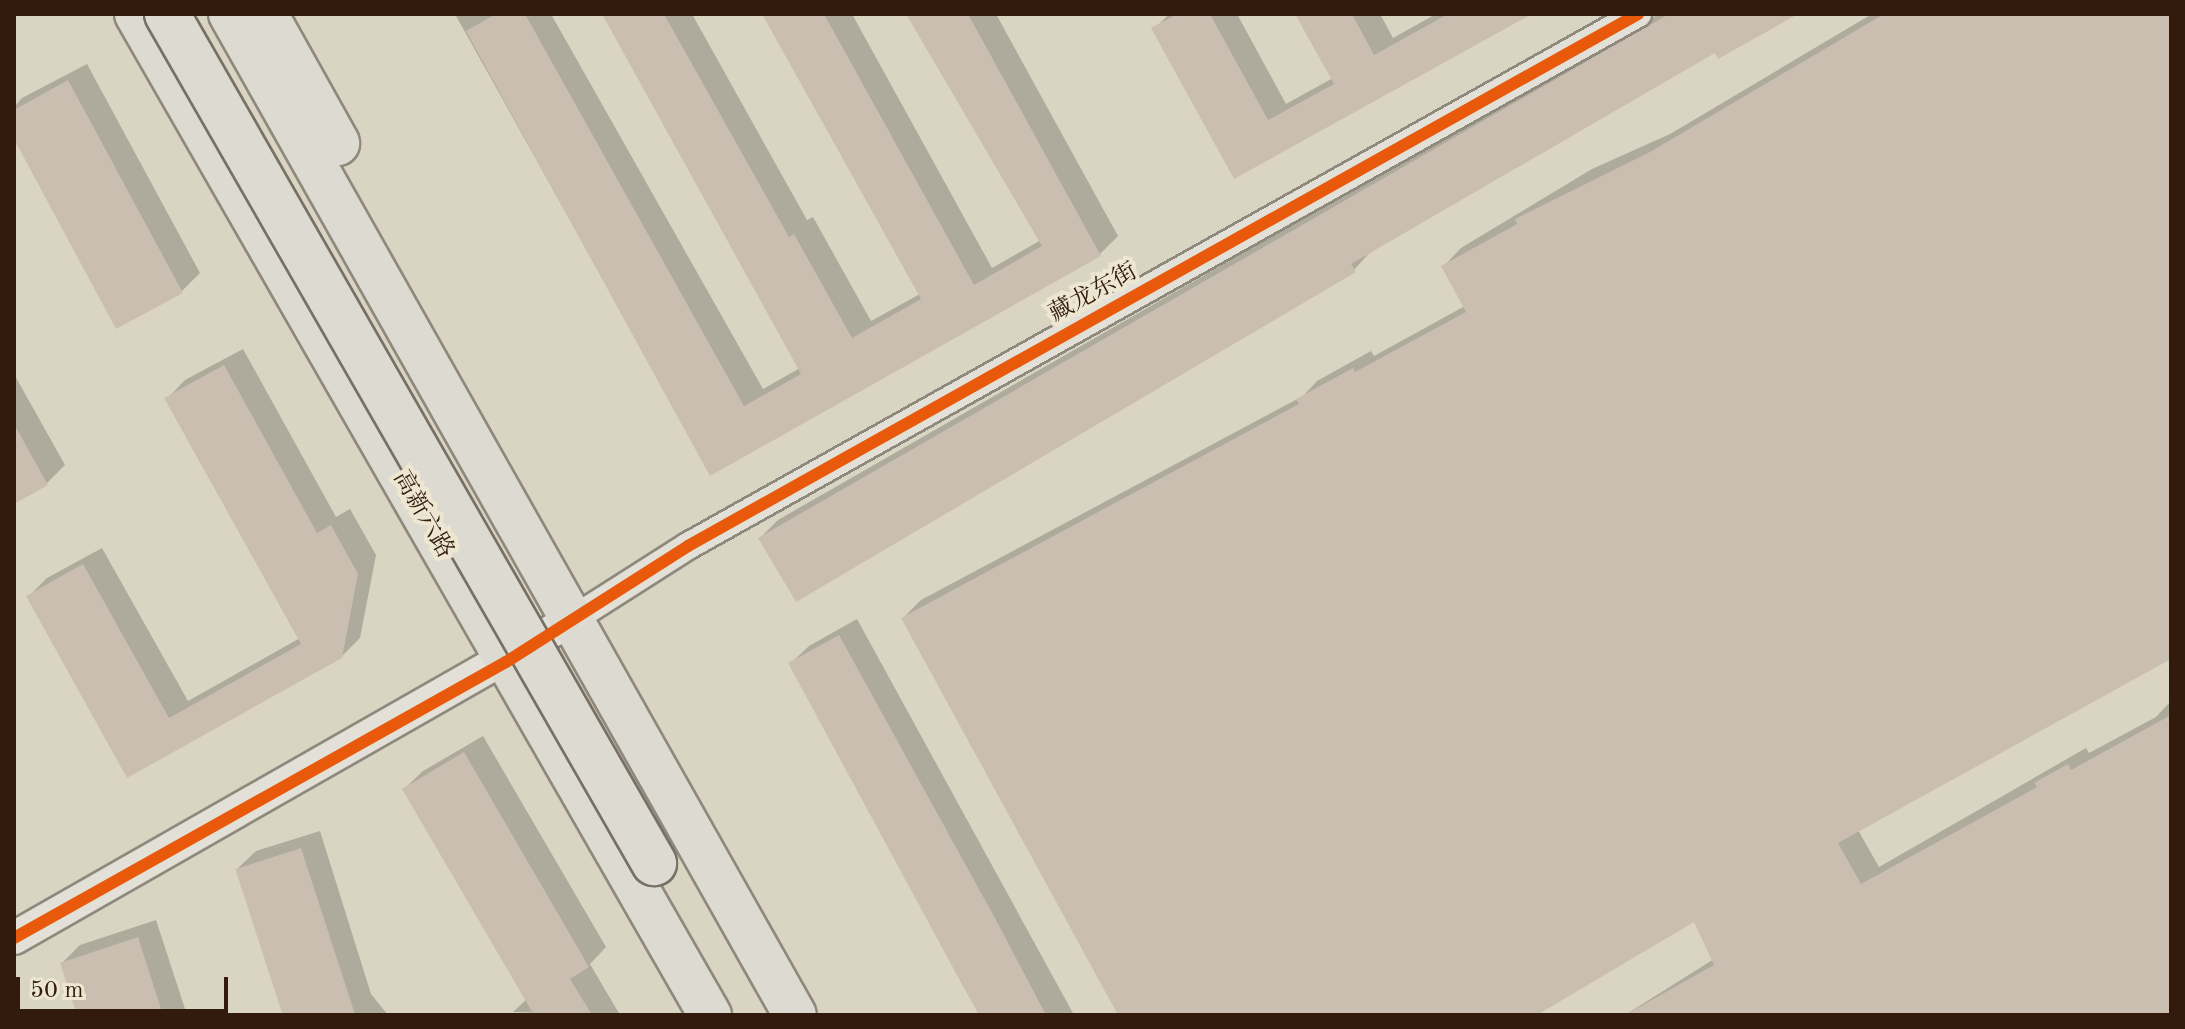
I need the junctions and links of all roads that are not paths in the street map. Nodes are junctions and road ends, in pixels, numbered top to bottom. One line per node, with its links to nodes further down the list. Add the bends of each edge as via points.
1 (136, 14): 8 (main road, 高新六路)
2 (167, 14): 9 (highway, bridge)
3 (230, 14): 7 (main road)
4 (265, 14): 6 (highway)
5 (1638, 14): 7 (street, 藏龙东街, via 688,546)
6 (337, 143)
7 (575, 618): 8 (street); 12 (main road)
8 (506, 662): 10 (street); 11 (main road, 高新六路)
9 (654, 863)
10 (14, 938)
11 (710, 1015)
12 (795, 1015)

